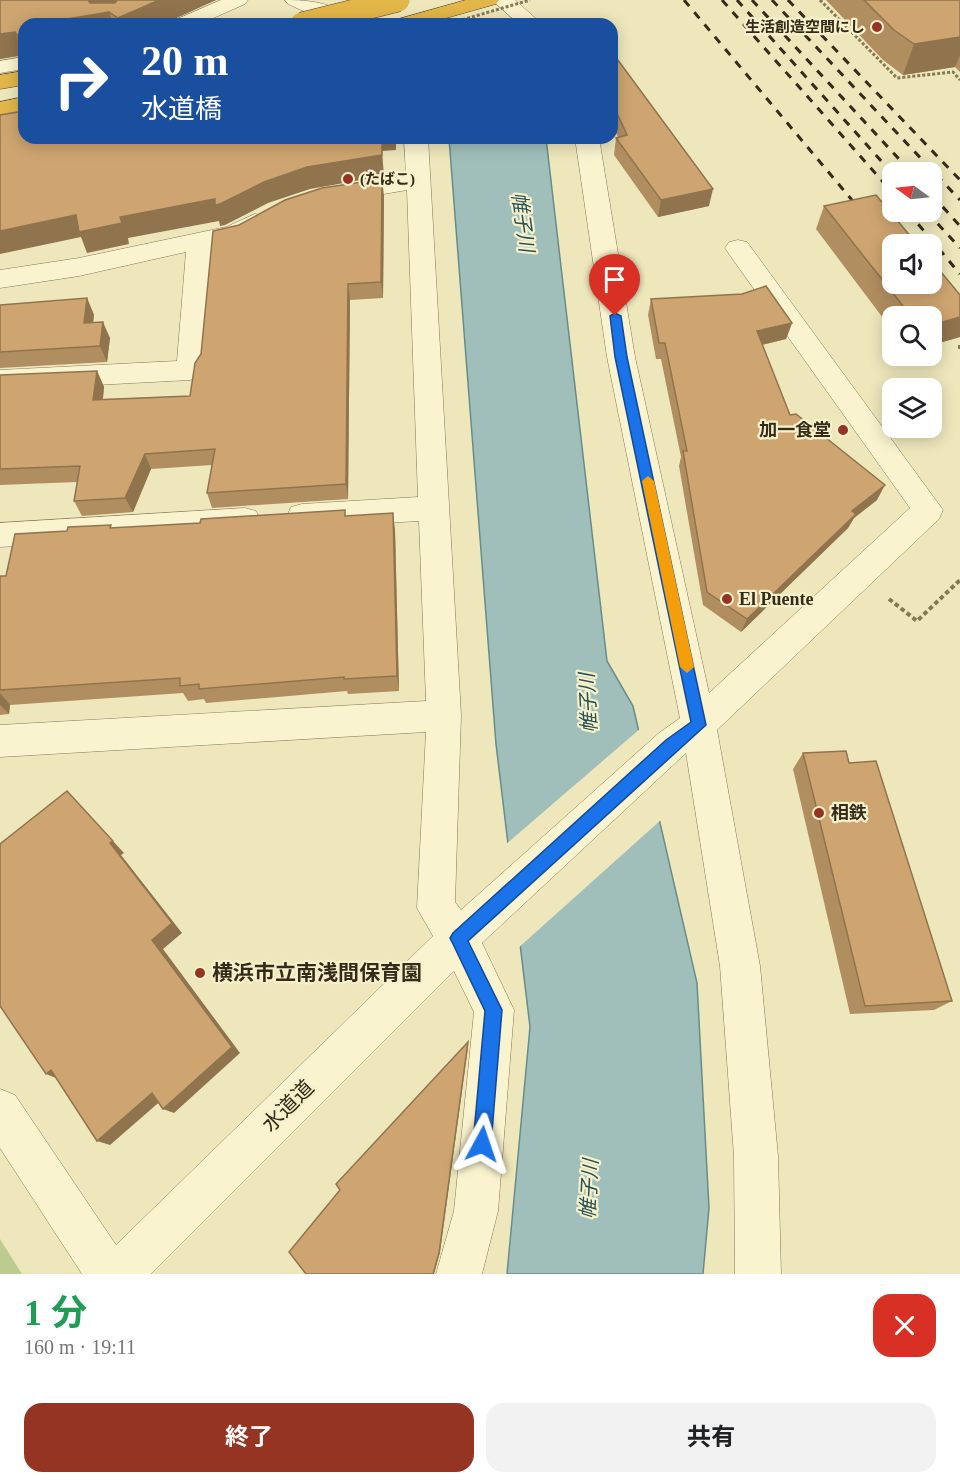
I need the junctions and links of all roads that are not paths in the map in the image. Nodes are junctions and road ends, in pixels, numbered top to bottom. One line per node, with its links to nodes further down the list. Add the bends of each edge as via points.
1 (238, 0): 6 (street)
2 (296, 0): 8 (street)
3 (398, 0): 7 (highway, bridge)
4 (489, 0): 9 (highway)
5 (501, 0): 10 (street)
6 (196, 18)
7 (326, 18)
8 (330, 18)
9 (424, 18)
10 (524, 18)
11 (18, 64): 12 (street)
12 (0, 67)
13 (18, 79): 14 (highway)
14 (0, 82)
15 (18, 105): 16 (highway)
16 (0, 109)
17 (18, 127): 18 (street)
18 (0, 130)
19 (416, 144): 21 (street)
20 (588, 144): 31 (street)
21 (418, 181): 22 (street); 28 (street)
22 (310, 200)
23 (278, 210): 24 (street, via 234,234)
24 (200, 241): 26 (street); 27 (street, via 190,370)
25 (738, 248): 31 (street, 水道道, via 928,510)
26 (0, 279)
27 (0, 380)
28 (435, 508): 29 (street); 30 (street)
29 (0, 535)
30 (444, 715): 32 (street); 33 (street, via 436,908)
31 (685, 735): 33 (street, 水道道); 38 (street, via 740,966 756,1156)
32 (0, 741)
33 (459, 938): 36 (street, 水道道); 37 (street, via 494,1010 476,1211)
34 (0, 1110): 35 (street)
35 (109, 1274)
36 (119, 1274)
37 (459, 1274)
38 (758, 1274)

